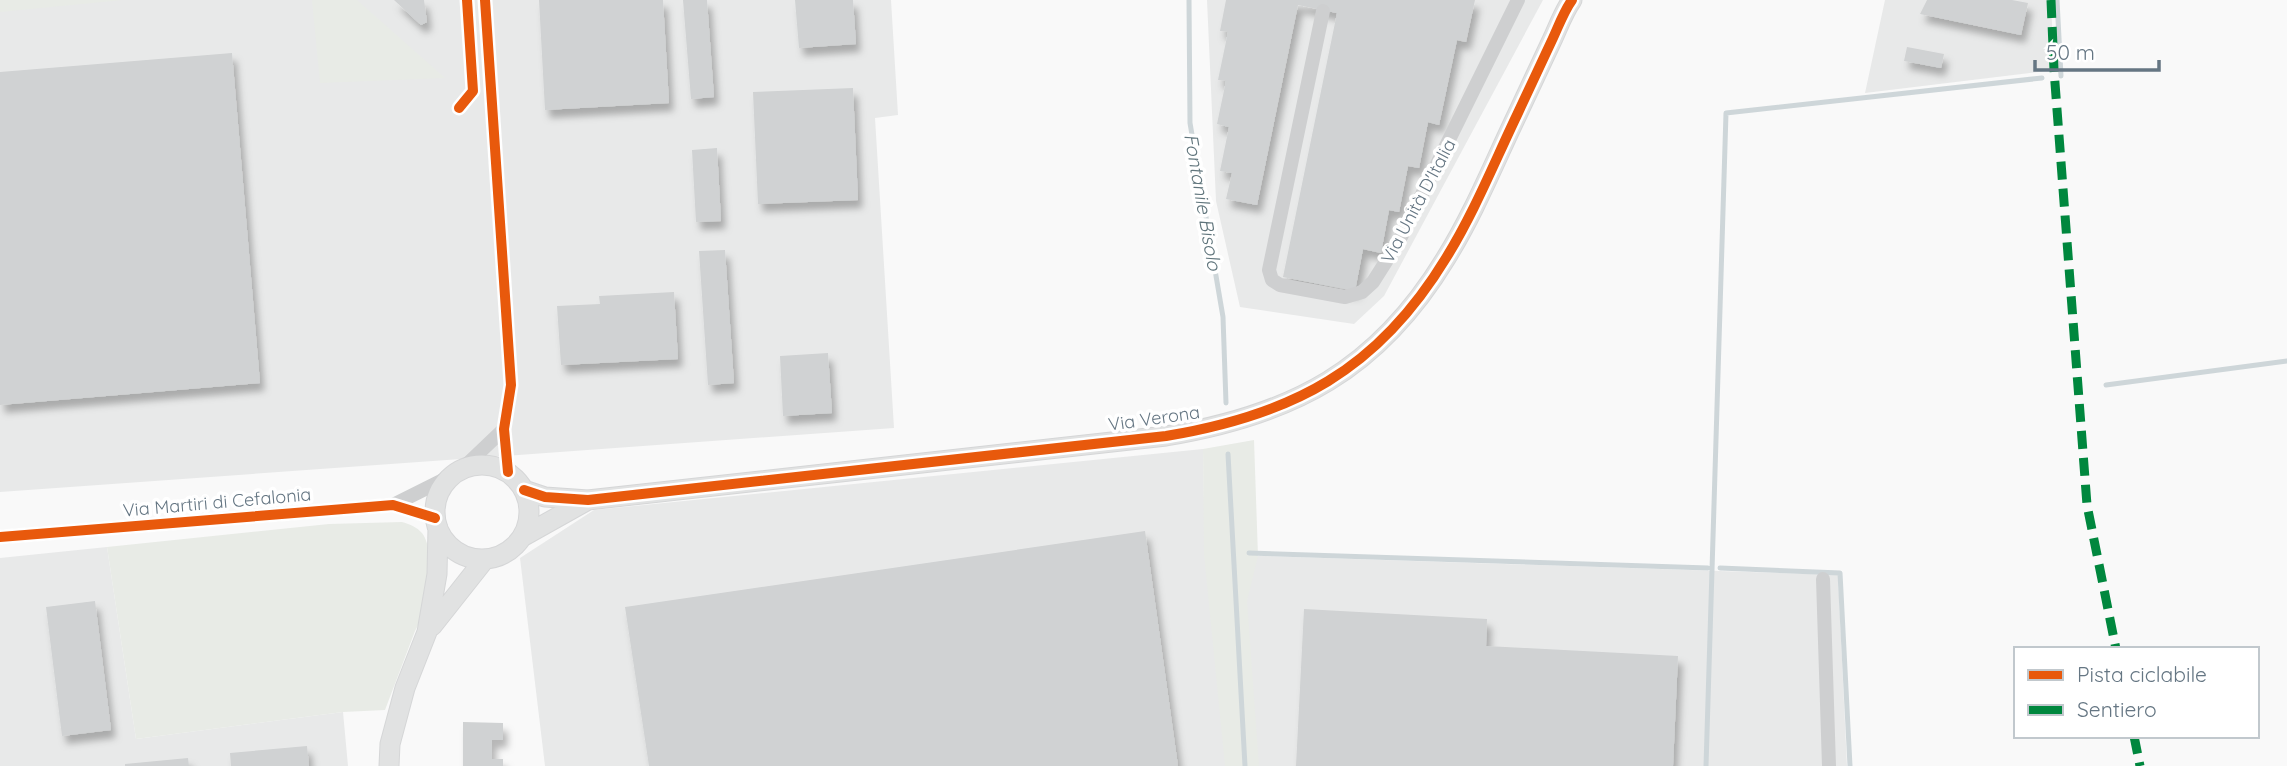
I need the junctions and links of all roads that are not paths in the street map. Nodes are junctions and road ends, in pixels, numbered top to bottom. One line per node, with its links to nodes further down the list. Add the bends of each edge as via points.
1 (485, 0): 5 (street, via 511,385)
2 (1518, 0): 4 (street, Via Unità D'Italia, via 1399,241 1373,282 1362,292 1345,297 1280,285 1269,270)
3 (1570, 1): 9 (street, Via Verona, via 1440,269 1387,335 1340,373 1299,398 1237,421 1166,436)
4 (1323, 11)
5 (504, 429): 6 (street); 7 (street, Via Martiri di Cefalonia)
6 (508, 472): 7 (street, via 485,465); 8 (street)
7 (456, 473): 10 (street, Via Martiri di Cefalonia); 11 (street, via 436,502)
8 (524, 490): 9 (street, Via Verona, via 545,497); 13 (street, via 530,514)
9 (588, 500): 13 (street, Via Verona)
10 (393, 505): 11 (street, Via Martiri di Cefalonia); 12 (street, Via Martiri di Cefalonia)
11 (437, 523): 14 (street, via 457,552); 16 (street, via 437,574)
12 (0, 537)
13 (522, 537): 14 (street, via 506,552)
14 (485, 559): 16 (street)
15 (1823, 579): 18 (street)
16 (427, 632): 17 (street, via 402,699)
17 (389, 766)
18 (1829, 766)

